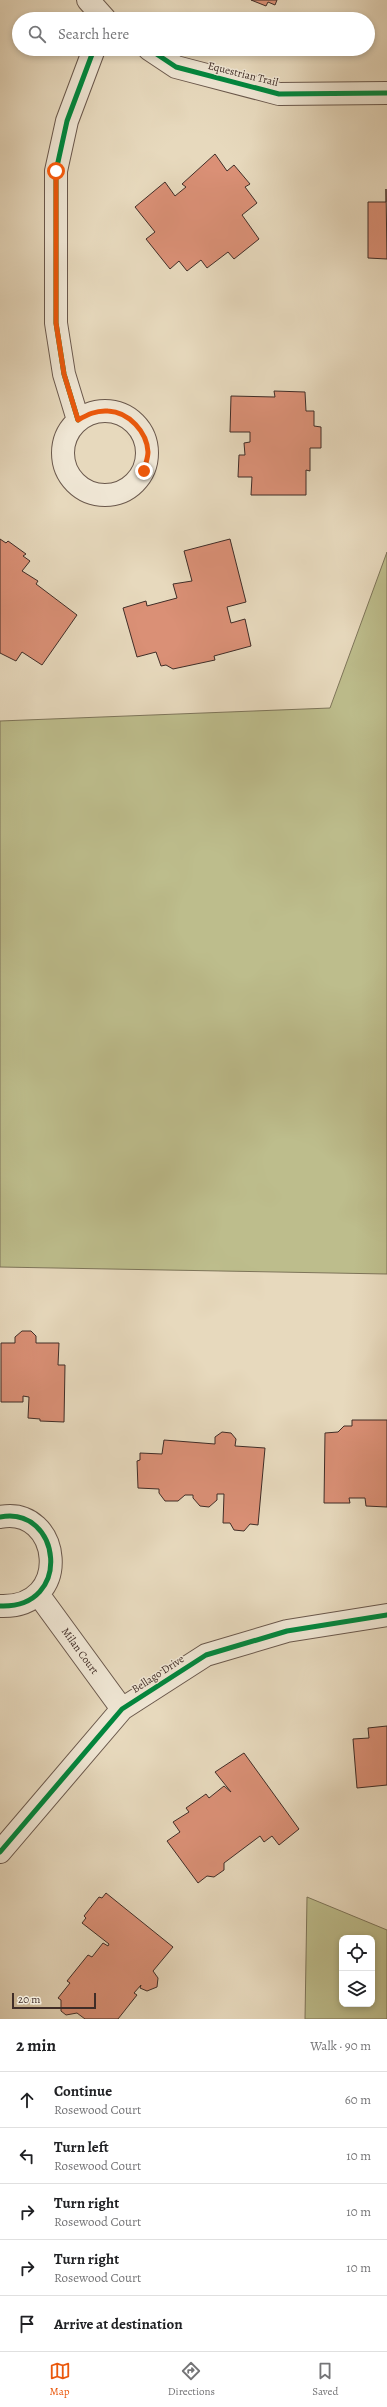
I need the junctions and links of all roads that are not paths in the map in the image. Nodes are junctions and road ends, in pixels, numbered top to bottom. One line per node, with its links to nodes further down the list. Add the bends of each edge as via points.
1 (88, 0): 2 (street)
2 (99, 12)
3 (91, 56): 6 (street, via 67,121 56,171 56,323 64,374)
4 (160, 56): 5 (street, Equestrian Trail, via 176,67 279,94)
5 (387, 93)
6 (78, 420)
7 (0, 1517): 8 (street, via 14,1517 25,1521 42,1534 48,1543 51,1553 50,1575)
8 (38, 1594): 9 (street, via 26,1602); 11 (street, Milan Court)
9 (0, 1606)
10 (387, 1615): 11 (street, Bellago Drive, via 288,1631 206,1655)
11 (122, 1709): 12 (street, Bellago Drive)
12 (0, 1852)

